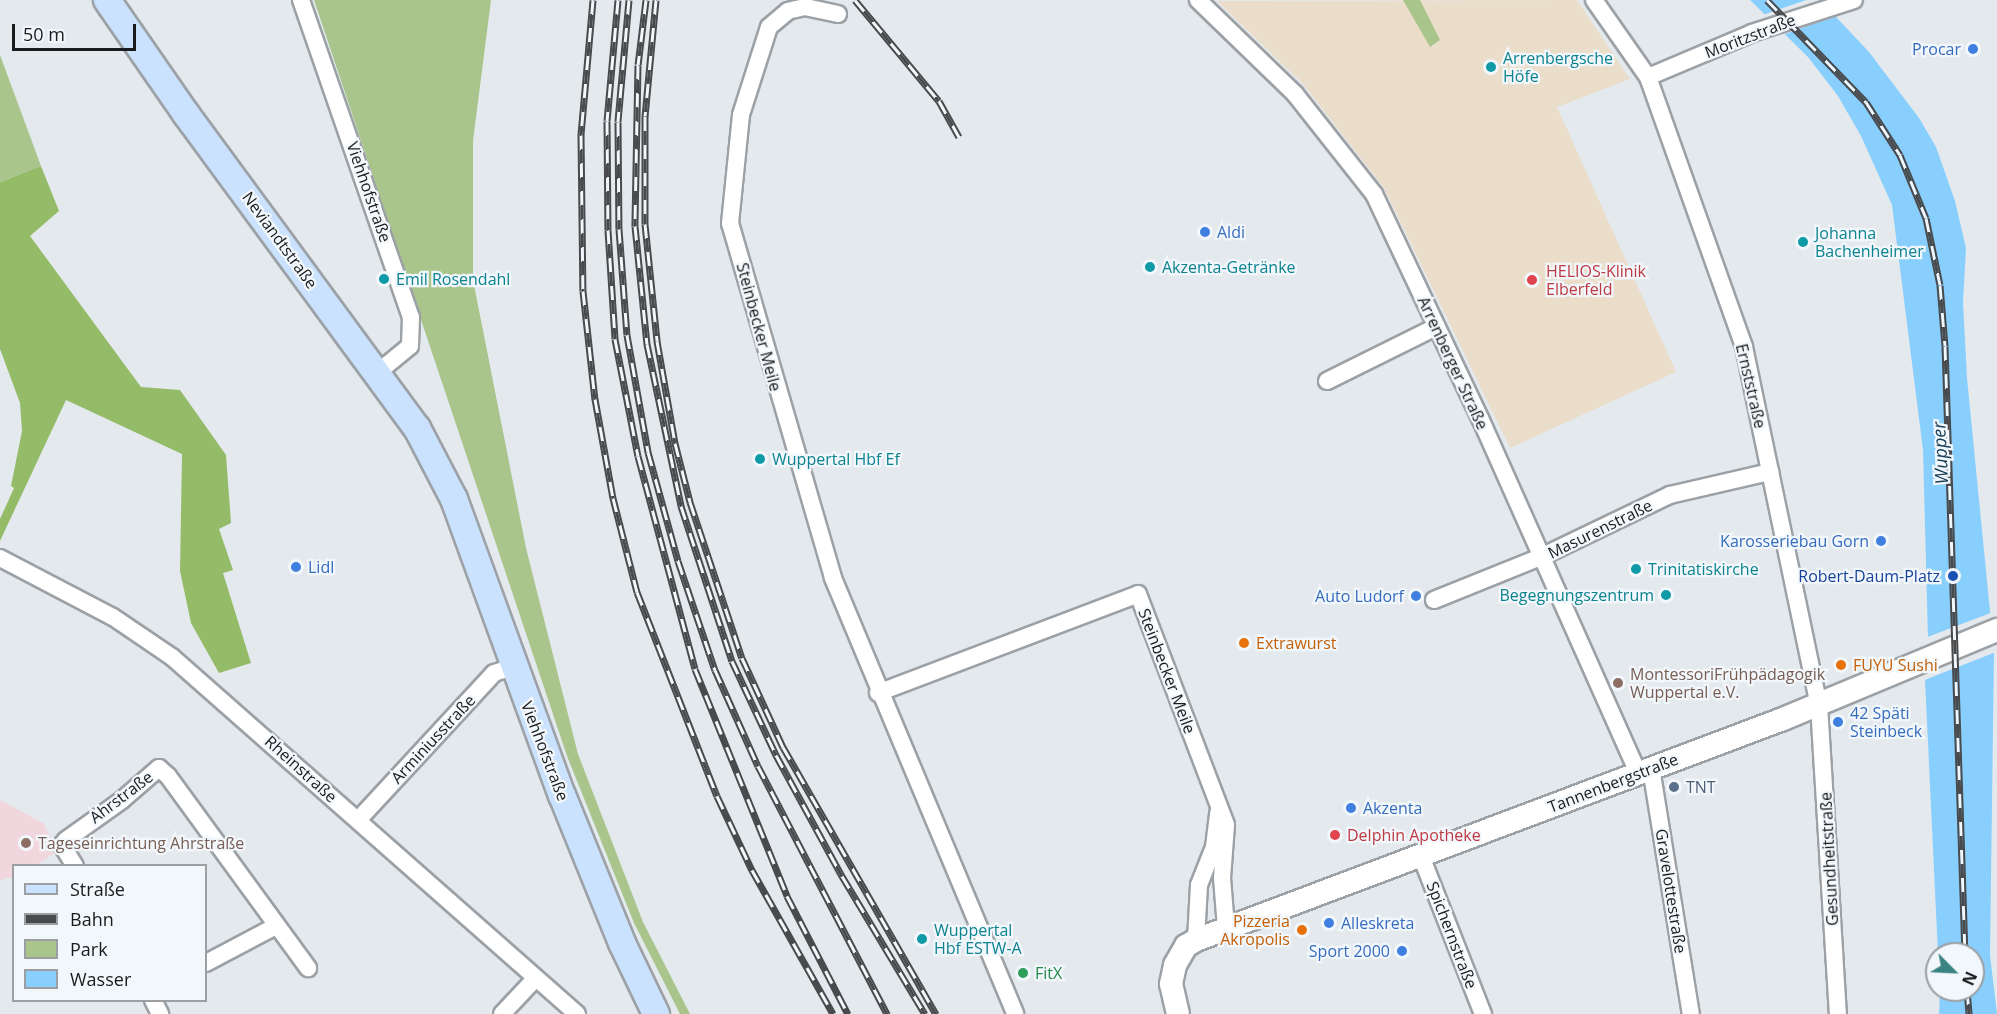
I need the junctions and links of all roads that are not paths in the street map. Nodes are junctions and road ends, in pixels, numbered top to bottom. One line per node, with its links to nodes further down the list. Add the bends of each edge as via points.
1 (107, 0): 9 (main road, Neviandtstraße)
2 (301, 0): 9 (street, Viehhofstraße, via 411,317 410,346)
3 (1198, 0): 8 (street, Arrenberger Straße, via 1295,94 1374,194)
4 (1594, 0): 7 (street, Ernststraße)
5 (1854, 0): 7 (street, Moritzstraße, via 1752,33)
6 (838, 14): 18 (street, Steinbecker Meile, via 805,7 788,11 769,27 741,115 730,223 812,511)
7 (1648, 77): 11 (street, Ernststraße, via 1744,347)
8 (1436, 327): 10 (street); 13 (street, Arrenberger Straße)
9 (377, 373): 12 (main road, Neviandtstraße, via 417,428)
10 (1327, 381)
11 (1770, 472): 13 (street, Masurenstraße, via 1670,495); 19 (street, Ernststraße)
12 (447, 483): 17 (main road, Viehhofstraße)
13 (1542, 556): 15 (street, Masurenstraße); 20 (street, Arrenberger Straße)
14 (0, 558): 22 (street, Rheinstraße, via 113,617 172,657)
15 (1434, 600)
16 (1995, 631): 19 (main road, Tannenbergstraße)
17 (513, 667): 22 (street, Arminiusstraße, via 494,673); 33 (main road, Viehhofstraße, via 618,933)
18 (878, 693): 21 (street, Steinbecker Meile, via 1138,594); 34 (street, Steinbecker Meile)
19 (1819, 705): 20 (main road, Tannenbergstraße); 38 (street, Gesundheitstraße)
20 (1645, 770): 23 (main road, Tannenbergstraße); 37 (street, Gravelottestraße)
21 (1218, 805): 26 (street, Steinbecker Meile, via 1227,838 1222,878); 27 (street, Steinbecker Meile, via 1214,847 1199,885)
22 (358, 820): 30 (street, Rheinstraße)
23 (1421, 856): 26 (main road, Tannenbergstraße); 36 (street, Spichernstraße)
24 (74, 864): 25 (street, Ahrstraße, via 62,845 66,840 159,768)
25 (274, 927): 28 (street); 29 (street, Ahrstraße)
26 (1226, 928): 27 (main road, Tannenbergstraße)
27 (1196, 940): 35 (main road, via 1186,946 1175,965 1171,984)
28 (207, 962)
29 (308, 969)
30 (535, 979): 31 (street); 32 (street, Rheinstraße)
31 (502, 1014)
32 (577, 1014)
33 (656, 1014)
34 (1015, 1014)
35 (1178, 1014)
36 (1483, 1014)
37 (1691, 1014)
38 (1838, 1014)

